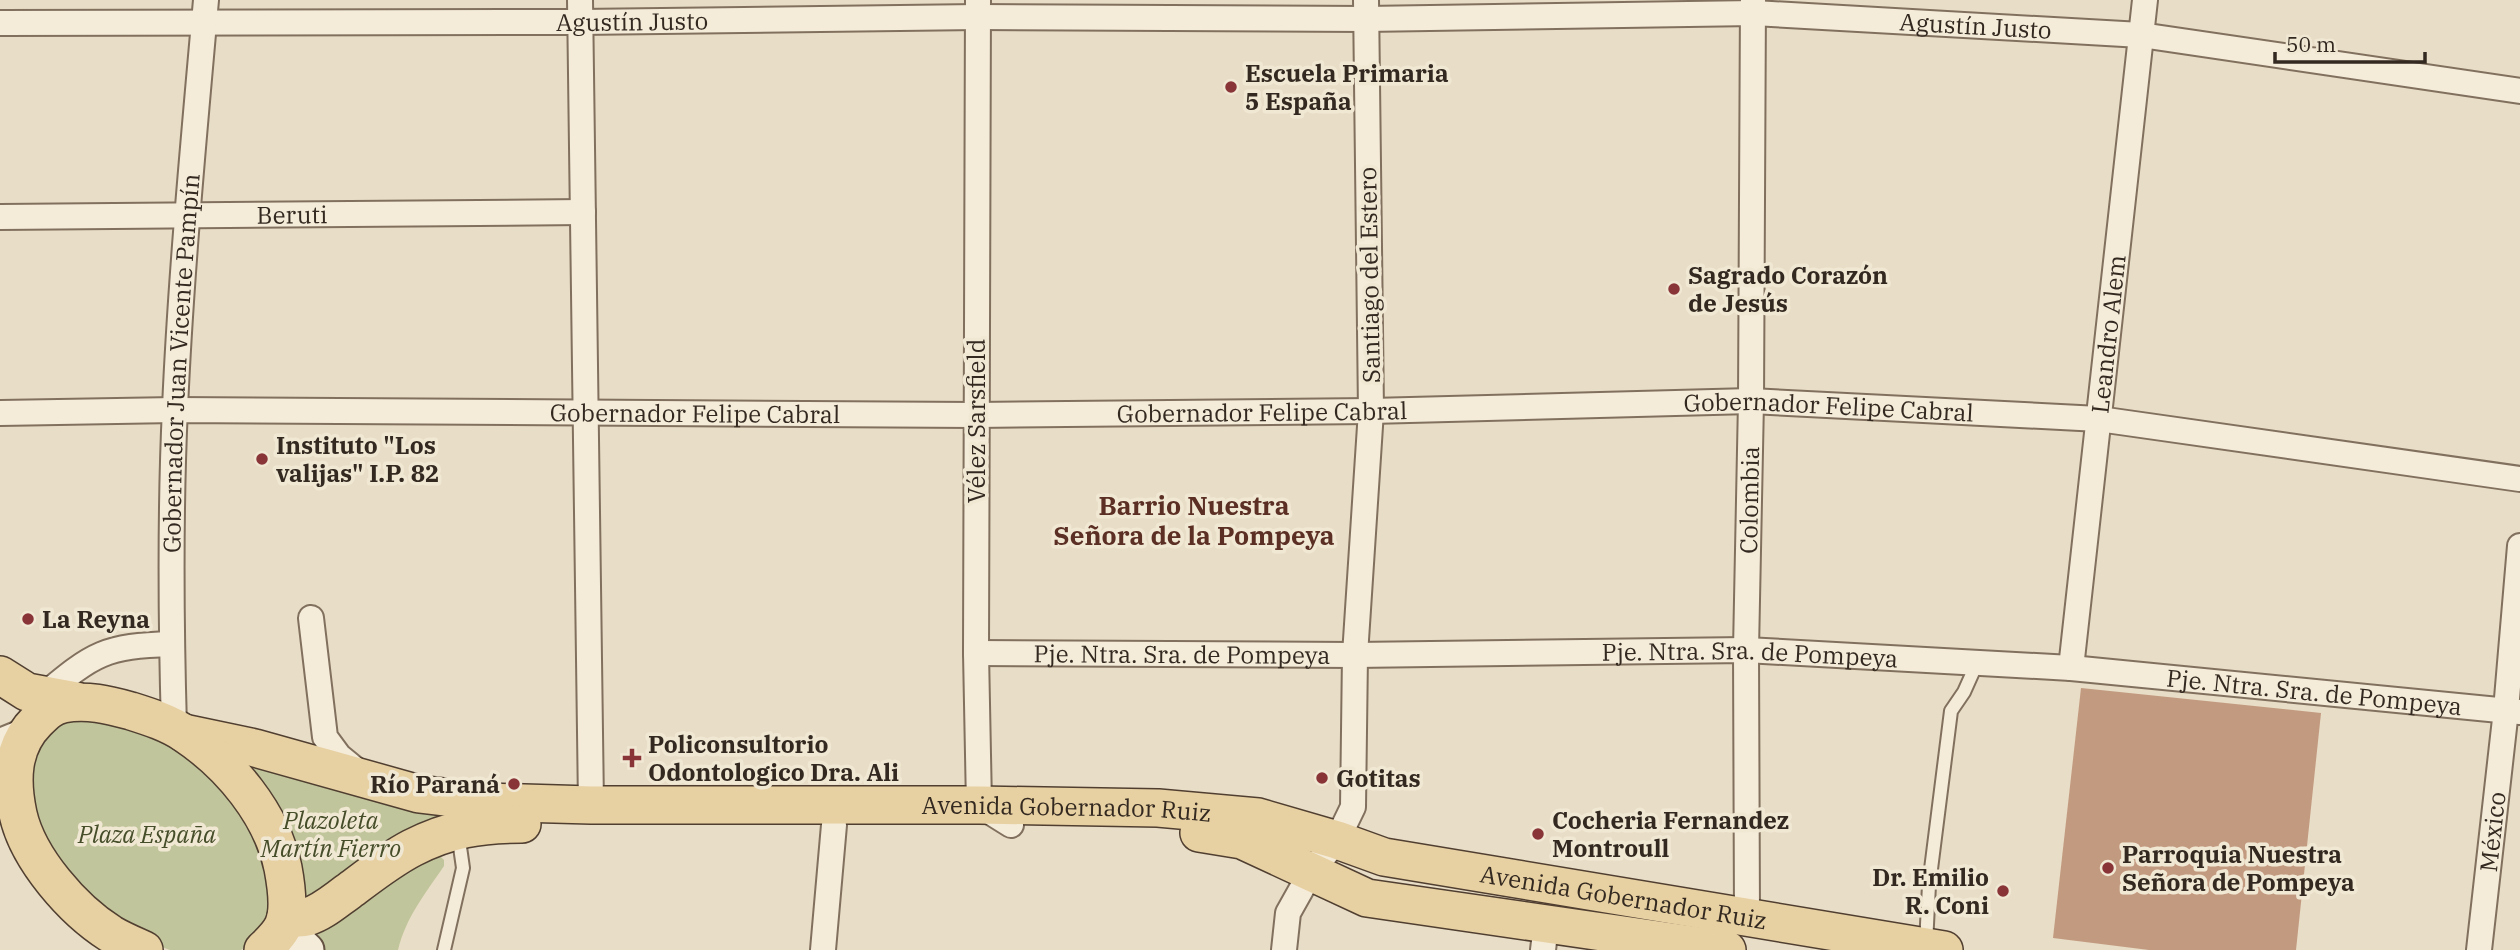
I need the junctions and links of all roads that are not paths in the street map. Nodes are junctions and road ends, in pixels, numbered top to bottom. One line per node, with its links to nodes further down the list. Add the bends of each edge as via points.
1 (2145, 0): 8 (street, Leandro Alem)
2 (1754, 7): 4 (street, Agustín Justo); 8 (street, Agustín Justo); 13 (street, Colombia)
3 (978, 9): 4 (street, Agustín Justo); 5 (street, Agustín Justo); 18 (street, Vélez Sarsfield)
4 (1366, 10): 15 (street, Santiago del Estero)
5 (580, 11): 6 (street, Agustín Justo); 10 (street)
6 (205, 12): 7 (street, Agustín Justo); 11 (street, Gobernador Juan Vicente Pampín)
7 (0, 23)
8 (2141, 35): 9 (street, Agustín Justo); 19 (street, Leandro Alem)
9 (2520, 92)
10 (583, 212): 11 (street, Beruti); 17 (street)
11 (188, 215): 12 (street, Beruti); 14 (street, Gobernador Juan Vicente Pampín)
12 (0, 217)
13 (1751, 401): 15 (street, Gobernador Felipe Cabral); 19 (street, Gobernador Felipe Cabral); 24 (street, Colombia)
14 (174, 410): 16 (street, Gobernador Felipe Cabral); 17 (street, Gobernador Felipe Cabral); 23 (street, Gobernador Juan Vicente Pampín)
15 (1371, 411): 18 (street, Gobernador Felipe Cabral); 26 (street, Santiago del Estero)
16 (0, 413)
17 (585, 413): 18 (street, Gobernador Felipe Cabral); 36 (street)
18 (976, 415): 25 (street, Vélez Sarsfield)
19 (2099, 419): 20 (street, Gobernador Felipe Cabral); 28 (street, Leandro Alem)
20 (2520, 478)
21 (2520, 546): 32 (street, México)
22 (311, 618): 35 (street, via 326,737 339,756)
23 (172, 644): 30 (street, via 105,651); 33 (street, Gobernador Juan Vicente Pampín)
24 (1746, 650): 26 (street, Pje. Ntra. Sra. de Pompeya); 27 (street, Pje. Ntra. Sra. de Pompeya); 43 (street, Colombia)
25 (976, 653): 26 (street, Pje. Ntra. Sra. de Pompeya); 37 (street, Vélez Sarsfield)
26 (1355, 655): 41 (street, Santiago del Estero, via 1353,807)
27 (1977, 663): 28 (street, Pje. Ntra. Sra. de Pompeya); 46 (lane, via 1951,710 1928,885)
28 (2071, 668): 32 (street, Pje. Ntra. Sra. de Pompeya)
29 (0, 675): 30 (main road, via 27,692)
30 (44, 696): 31 (main road)
31 (80, 702): 33 (main road, via 110,705); 34 (main road, via 48,710)
32 (2513, 711): 52 (street, México)
33 (179, 730): 35 (main road, Avenida Gobernador Ruiz); 44 (main road, via 217,760 265,819 284,874)
34 (7, 737): 47 (main road, via 20,822 36,856 83,913)
35 (371, 782): 36 (main road, Avenida Gobernador Ruiz, via 419,794 486,802)
36 (590, 805): 37 (main road, Avenida Gobernador Ruiz)
37 (979, 805): 39 (street); 41 (main road, Avenida Gobernador Ruiz, via 1158,808 1258,817)
38 (834, 825): 39 (main road, Avenida Gobernador Ruiz); 40 (main road, Avenida Gobernador Ruiz, via 492,824); 49 (street)
39 (1011, 825): 42 (main road, Avenida Gobernador Ruiz, via 1195,832 1242,840)
40 (457, 829): 44 (main road, Avenida Gobernador Ruiz, via 410,849 314,914 298,919); 48 (lane, via 463,868)
41 (1337, 840): 42 (street, Santiago del Estero); 43 (main road, Avenida Gobernador Ruiz, via 1384,857)
42 (1311, 872): 45 (main road, Avenida Gobernador Ruiz, via 1367,898); 50 (street, Santiago del Estero, via 1288,913)
43 (1746, 916): 46 (main road, Avenida Gobernador Ruiz)
44 (285, 936)
45 (1545, 937): 51 (main road, Avenida Gobernador Ruiz)
46 (1935, 949)
47 (144, 950)
48 (444, 950)
49 (823, 950)
50 (1284, 950)
51 (1727, 950)
52 (2479, 950)

